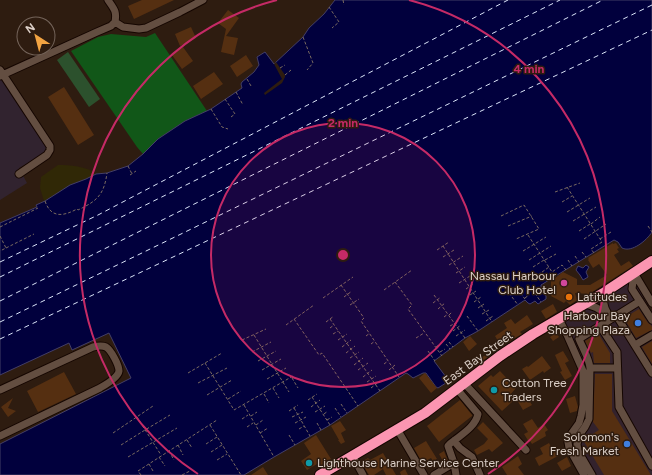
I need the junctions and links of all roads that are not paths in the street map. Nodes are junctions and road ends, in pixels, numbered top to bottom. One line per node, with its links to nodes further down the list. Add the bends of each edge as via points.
1 (108, 0): 3 (street, via 116,15)
2 (203, 0): 3 (street, via 146,28 123,27)
3 (115, 22): 4 (street, via 98,32)
4 (1, 74): 5 (street, via 50,146 47,155)
5 (19, 174)
6 (652, 261): 7 (highway, East Bay Street)
7 (632, 274): 8 (highway, East Bay Street); 9 (street, via 632,290); 10 (street)
8 (605, 292): 11 (highway, East Bay Street); 13 (street, via 604,309)
9 (640, 301): 13 (street); 14 (street)
10 (652, 302)
11 (585, 304): 12 (highway, East Bay Street); 13 (street, via 599,308)
12 (559, 318): 21 (highway, East Bay Street, via 500,356); 36 (street, via 583,371 581,416 568,437 568,442)
13 (612, 318): 15 (street); 17 (street)
14 (652, 320)
15 (600, 326): 18 (street, via 579,339 588,357); 19 (street, via 616,352)
16 (652, 335): 17 (street)
17 (635, 345): 20 (street)
18 (590, 368): 19 (street); 37 (street, via 589,420 577,444 578,451)
19 (617, 368): 29 (street, via 619,408)
20 (652, 373)
21 (460, 386): 23 (highway, East Bay Street, via 425,413); 25 (street, via 478,414 474,424); 26 (street)
22 (0, 390): 24 (street, via 93,347 105,347 110,351 119,372 100,388)
23 (397, 429): 27 (highway, East Bay Street); 32 (street)
24 (0, 436)
25 (454, 441): 28 (street, via 448,446); 35 (street, via 472,457)
26 (526, 450)
27 (352, 456): 30 (highway, East Bay Street); 31 (street)
28 (454, 463): 33 (street); 34 (street)
29 (652, 466)
30 (320, 475)
31 (363, 475)
32 (424, 475)
33 (434, 475)
34 (456, 475)
35 (480, 475)
36 (584, 475)
37 (592, 475)

